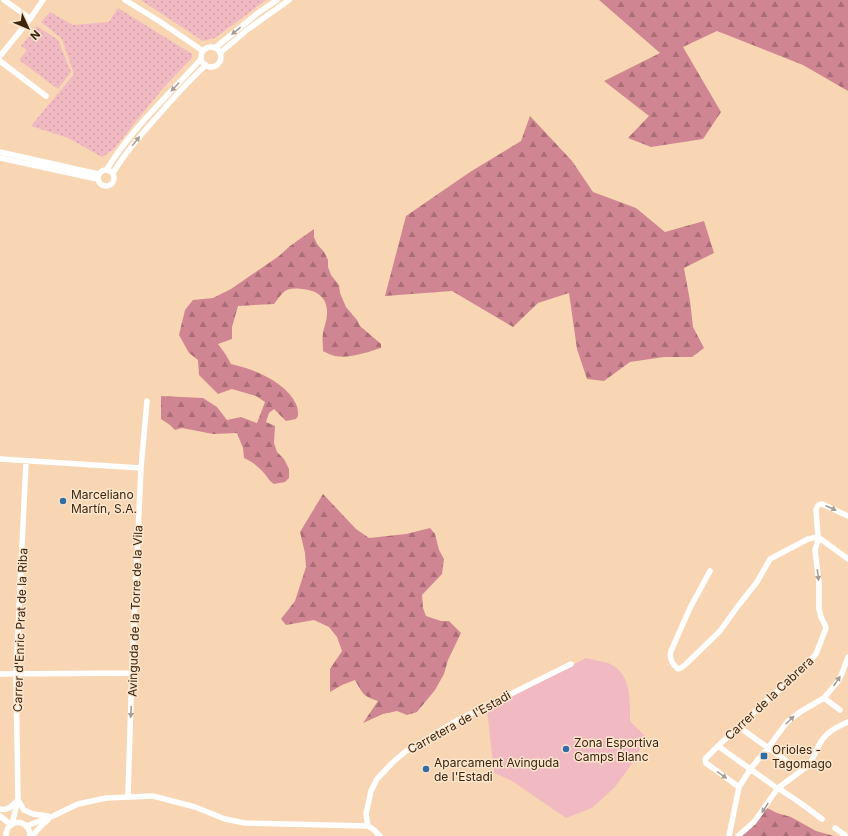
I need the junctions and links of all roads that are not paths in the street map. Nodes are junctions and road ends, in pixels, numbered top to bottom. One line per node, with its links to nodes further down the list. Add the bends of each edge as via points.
1 (43, 0): 10 (street)
2 (125, 0): 8 (street)
3 (277, 0): 7 (street, one-way to 7)
4 (289, 0): 9 (street)
5 (8, 1): 6 (street)
6 (28, 17)
7 (215, 48): 8 (street); 9 (street)
8 (203, 51): 11 (street)
9 (220, 53): 13 (street, via 217,64 210,67)
10 (0, 56)
11 (201, 59): 13 (street); 17 (street, one-way to 17, via 150,113)
12 (0, 60): 14 (street)
13 (206, 65): 18 (street, one-way to 13, via 141,134)
14 (46, 96)
15 (0, 152): 19 (street)
16 (0, 158): 19 (street)
17 (107, 169): 18 (street); 19 (street, via 102,170)
18 (113, 172): 19 (street, via 114,180 107,186 102,185)
19 (98, 176)
20 (147, 401): 23 (street, Avinguda de la Torre de la Vila)
21 (0, 459): 22 (street)
22 (26, 461): 23 (street); 32 (street, Carrer d'Enric Prat de la Riba)
23 (141, 468): 30 (street, Avinguda de la Torre de la Vila)
24 (848, 516): 25 (street, Carrer de la Cabrera, one-way to 24, via 818,505 822,504)
25 (818, 537): 26 (street); 27 (street, via 808,539 770,559 757,582 720,631 687,663 678,668 672,662 670,654); 36 (street, Carrer de la Cabrera, one-way to 36, via 814,550 819,583 819,609 826,628 818,651 795,677)
26 (848, 558)
27 (710, 571)
28 (848, 657): 33 (street, one-way to 28, via 839,680)
29 (570, 664): 52 (street, Carretera de l'Estadi, via 456,721 405,752 377,779 371,791 366,814)
30 (132, 673): 32 (street); 43 (street, Avinguda de la Torre de la Vila, one-way to 43)
31 (0, 674): 32 (street)
32 (16, 674): 44 (street, Carrer d'Enric Prat de la Riba)
33 (824, 698): 34 (street); 38 (street, one-way to 33, via 788,722)
34 (840, 710)
35 (848, 722): 42 (street, via 829,732 821,741 809,765)
36 (739, 727): 37 (street, Carrer de la Cabrera); 38 (street)
37 (718, 746): 40 (street); 41 (street, Carrer de la Cabrera, one-way to 41, via 706,761)
38 (768, 748): 39 (street); 40 (street)
39 (792, 766)
40 (751, 768): 41 (street); 42 (street)
41 (739, 787): 58 (street)
42 (776, 787): 49 (street); 59 (street, one-way to 59, via 754,822)
43 (128, 796): 48 (street, via 78,804); 52 (street, via 154,796 195,807 225,819 246,823)
44 (18, 800): 45 (street, via 9,808); 46 (street); 50 (street, Carrer d'Enric Prat de la Riba)
45 (0, 809)
46 (24, 810): 48 (street, via 32,814); 51 (street)
47 (0, 816): 50 (street)
48 (53, 816): 51 (street); 56 (street)
49 (822, 819)
50 (11, 824): 51 (street); 55 (street, Carrer d'Enric Prat de la Riba)
51 (24, 824): 56 (street)
52 (368, 826): 57 (street)
53 (835, 828): 54 (street)
54 (846, 834)
55 (5, 835)
56 (31, 836)
57 (380, 836)
58 (729, 836)
59 (738, 836)

